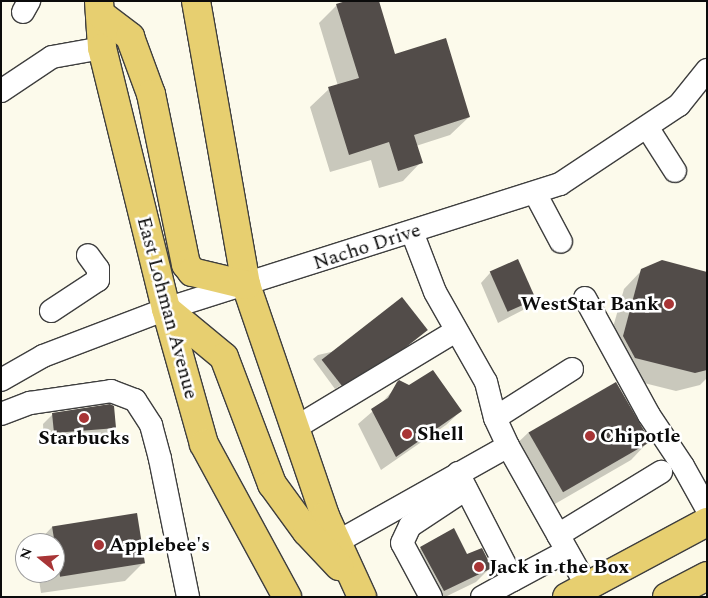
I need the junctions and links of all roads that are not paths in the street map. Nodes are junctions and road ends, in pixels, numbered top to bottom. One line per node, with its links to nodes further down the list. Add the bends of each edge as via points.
1 (196, 1): 12 (main road)
2 (99, 8): 3 (main road, East Lohman Avenue); 12 (main road, via 130,37 151,94 186,264 192,272)
3 (102, 48): 5 (street, via 52,57); 14 (main road, East Lohman Avenue)
4 (707, 70): 6 (street, Nacho Drive, via 679,105)
5 (1, 91)
6 (647, 128): 7 (street); 8 (street, Nacho Drive, via 560,184)
7 (675, 171)
8 (535, 192): 9 (street, Nacho Drive); 10 (street)
9 (412, 232): 12 (street, Nacho Drive); 16 (street, via 435,292)
10 (562, 242)
11 (88, 256): 15 (street, via 98,269 98,280)
12 (246, 285): 14 (street, Nacho Drive); 21 (main road)
13 (585, 298): 25 (street, via 649,415)
14 (166, 310): 18 (street, Nacho Drive, via 43,356); 31 (main road, via 224,357 272,484 307,532); 34 (main road, East Lohman Avenue, via 204,444)
15 (51, 312)
16 (456, 331): 20 (street, via 486,382); 21 (street)
17 (572, 369): 20 (street)
18 (1, 380)
19 (1, 414): 33 (street, via 30,403 111,391 135,400 151,425)
20 (496, 418): 22 (street)
21 (295, 428): 27 (main road, via 324,516)
22 (508, 446): 24 (street); 28 (street)
23 (661, 472): 28 (street)
24 (462, 481): 27 (street); 30 (street); 35 (street, via 410,526 402,543)
25 (707, 509)
26 (707, 522): 32 (main road)
27 (337, 542): 31 (main road)
28 (562, 543): 30 (street); 32 (street)
29 (707, 576): 37 (main road)
30 (513, 580): 36 (street)
31 (359, 590)
32 (577, 591)
33 (188, 597)
34 (287, 597)
35 (431, 597)
36 (482, 597)
37 (667, 597)

